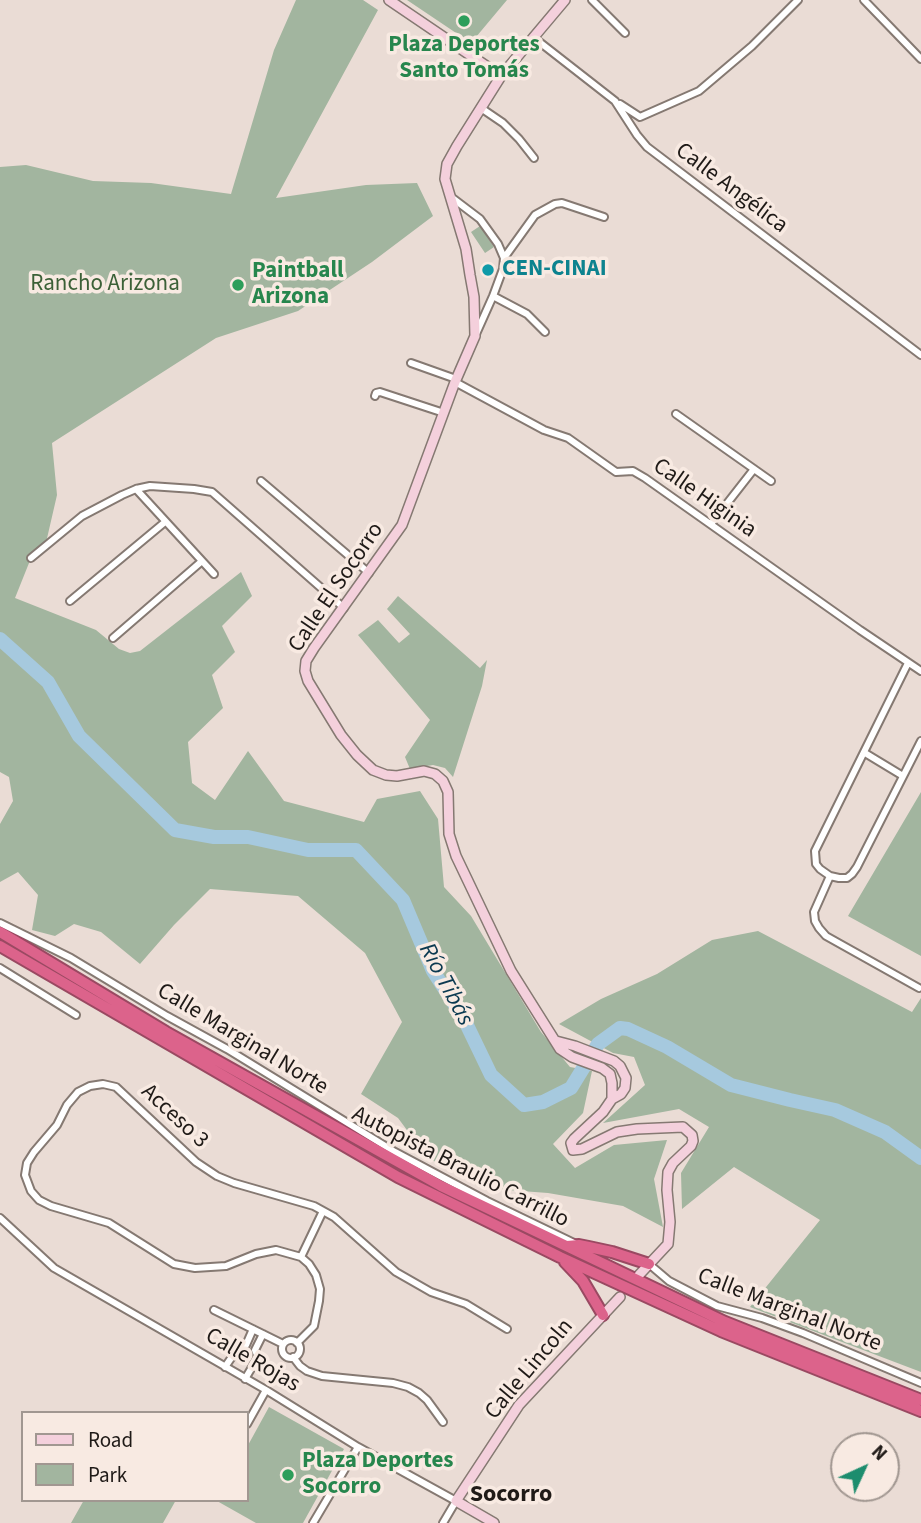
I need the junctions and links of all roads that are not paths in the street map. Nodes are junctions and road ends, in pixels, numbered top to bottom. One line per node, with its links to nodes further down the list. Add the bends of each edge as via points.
1 (389, 0): 9 (street)
2 (565, 0): 7 (street, Calle El Socorro)
3 (592, 0): 6 (street)
4 (798, 0): 12 (street, via 699,91)
5 (864, 0): 8 (street)
6 (625, 33)
7 (533, 37): 9 (street, Calle El Socorro); 10 (street, Calle Angélica)
8 (921, 59)
9 (501, 76): 11 (street, Calle El Socorro)
10 (615, 101): 12 (street); 13 (street, Calle Angélica)
11 (481, 108): 14 (street, via 503,123); 15 (street, Calle El Socorro, via 447,164)
12 (640, 117): 13 (street)
13 (629, 122): 21 (street, Calle Angélica, via 647,147)
14 (534, 158)
15 (450, 196): 17 (street, via 480,219); 20 (street, Calle El Socorro, via 471,275)
16 (604, 217): 17 (street, via 555,204 536,215)
17 (505, 258): 18 (street)
18 (493, 296): 19 (street, via 527,314); 20 (street)
19 (545, 332)
20 (475, 336): 23 (street, Calle El Socorro)
21 (921, 355)
22 (411, 363): 23 (street, Calle Higinia)
23 (456, 380): 25 (street, Calle El Socorro); 32 (street, Calle Higinia, via 544,430 568,438 616,472 639,474)
24 (375, 396): 25 (street, via 380,392)
25 (444, 413): 35 (street, Calle El Socorro, via 402,526)
26 (676, 414): 27 (street)
27 (754, 469): 29 (street); 32 (street)
28 (261, 481): 35 (street)
29 (771, 481)
30 (136, 489): 31 (street); 33 (street, via 82,516); 38 (street, via 150,486 212,492)
31 (165, 522): 34 (street); 37 (street)
32 (711, 524): 40 (street, Calle Higinia)
33 (31, 558)
34 (202, 562): 36 (street); 39 (street)
35 (369, 573): 38 (street, Calle El Socorro)
36 (214, 574)
37 (70, 601)
38 (344, 608): 52 (street, Calle El Socorro, via 306,661 308,681 341,735 373,769 397,776 424,771 443,781 456,856 510,971)
39 (113, 638)
40 (908, 663): 41 (street, Calle Higinia); 43 (street)
41 (921, 671)
42 (921, 741): 44 (street)
43 (865, 753): 44 (street); 45 (street, via 815,851 816,864)
44 (903, 776): 45 (street, via 852,874)
45 (830, 876): 50 (street, via 814,912 819,928)
46 (0, 923): 56 (street, Calle Marginal Norte, via 71,958 395,1152)
47 (0, 932): 57 (highway, Autopista Braulio Carrillo, via 166,1032)
48 (0, 946): 57 (highway, Autopista Braulio Carrillo, via 398,1177)
49 (0, 968): 51 (street)
50 (919, 988)
51 (76, 1015)
52 (556, 1041): 53 (street, Calle El Socorro, via 572,1057 606,1070); 53 (street, via 620,1066 625,1088)
53 (612, 1100): 59 (street, via 574,1139 573,1150 637,1129 682,1127 692,1135 691,1146 668,1172 668,1244)
54 (323, 1211): 58 (street); 58 (street, Acceso 3, via 217,1176 116,1087 103,1084 78,1092 27,1163 25,1175 38,1200 109,1223 174,1264 212,1268 276,1250); 65 (street, Acceso 3, via 396,1272 431,1292 466,1304)
55 (0, 1218): 72 (street, Calle Rojas, via 54,1268)
56 (579, 1245): 57 (highway); 59 (highway)
57 (563, 1252): 63 (highway); 76 (highway, Autopista Braulio Carrillo); 77 (highway, Autopista Braulio Carrillo, via 721,1331)
58 (301, 1256): 67 (street, via 316,1275 320,1289 314,1326)
59 (649, 1264): 60 (street); 74 (street, Calle Marginal Norte, via 668,1281 717,1306 803,1333)
60 (639, 1275)
61 (620, 1297): 63 (street)
62 (214, 1310): 64 (street)
63 (603, 1315): 81 (street, Calle Lincoln, via 519,1405)
64 (253, 1329): 66 (street); 69 (street)
65 (507, 1329)
66 (263, 1334): 68 (street); 70 (street)
67 (297, 1343): 68 (street); 71 (street, via 299,1352)
68 (283, 1344): 71 (street, via 284,1354)
69 (246, 1345): 70 (street); 72 (street, via 238,1348)
70 (256, 1350): 73 (street, via 258,1357)
71 (293, 1357): 79 (street, via 307,1371 322,1376 408,1387 427,1400)
72 (225, 1367): 73 (street, Calle Rojas)
73 (245, 1379): 75 (street, Calle Rojas)
74 (921, 1382)
75 (266, 1391): 78 (street); 80 (street, Calle Rojas)
76 (921, 1400)
77 (921, 1411)
78 (248, 1422)
79 (443, 1422)
80 (358, 1447): 81 (street, Calle Rojas); 82 (street)
81 (456, 1501): 83 (street, Calle Lincoln); 84 (street, Calle Rojas)
82 (313, 1523)
83 (443, 1523)
84 (494, 1523)

